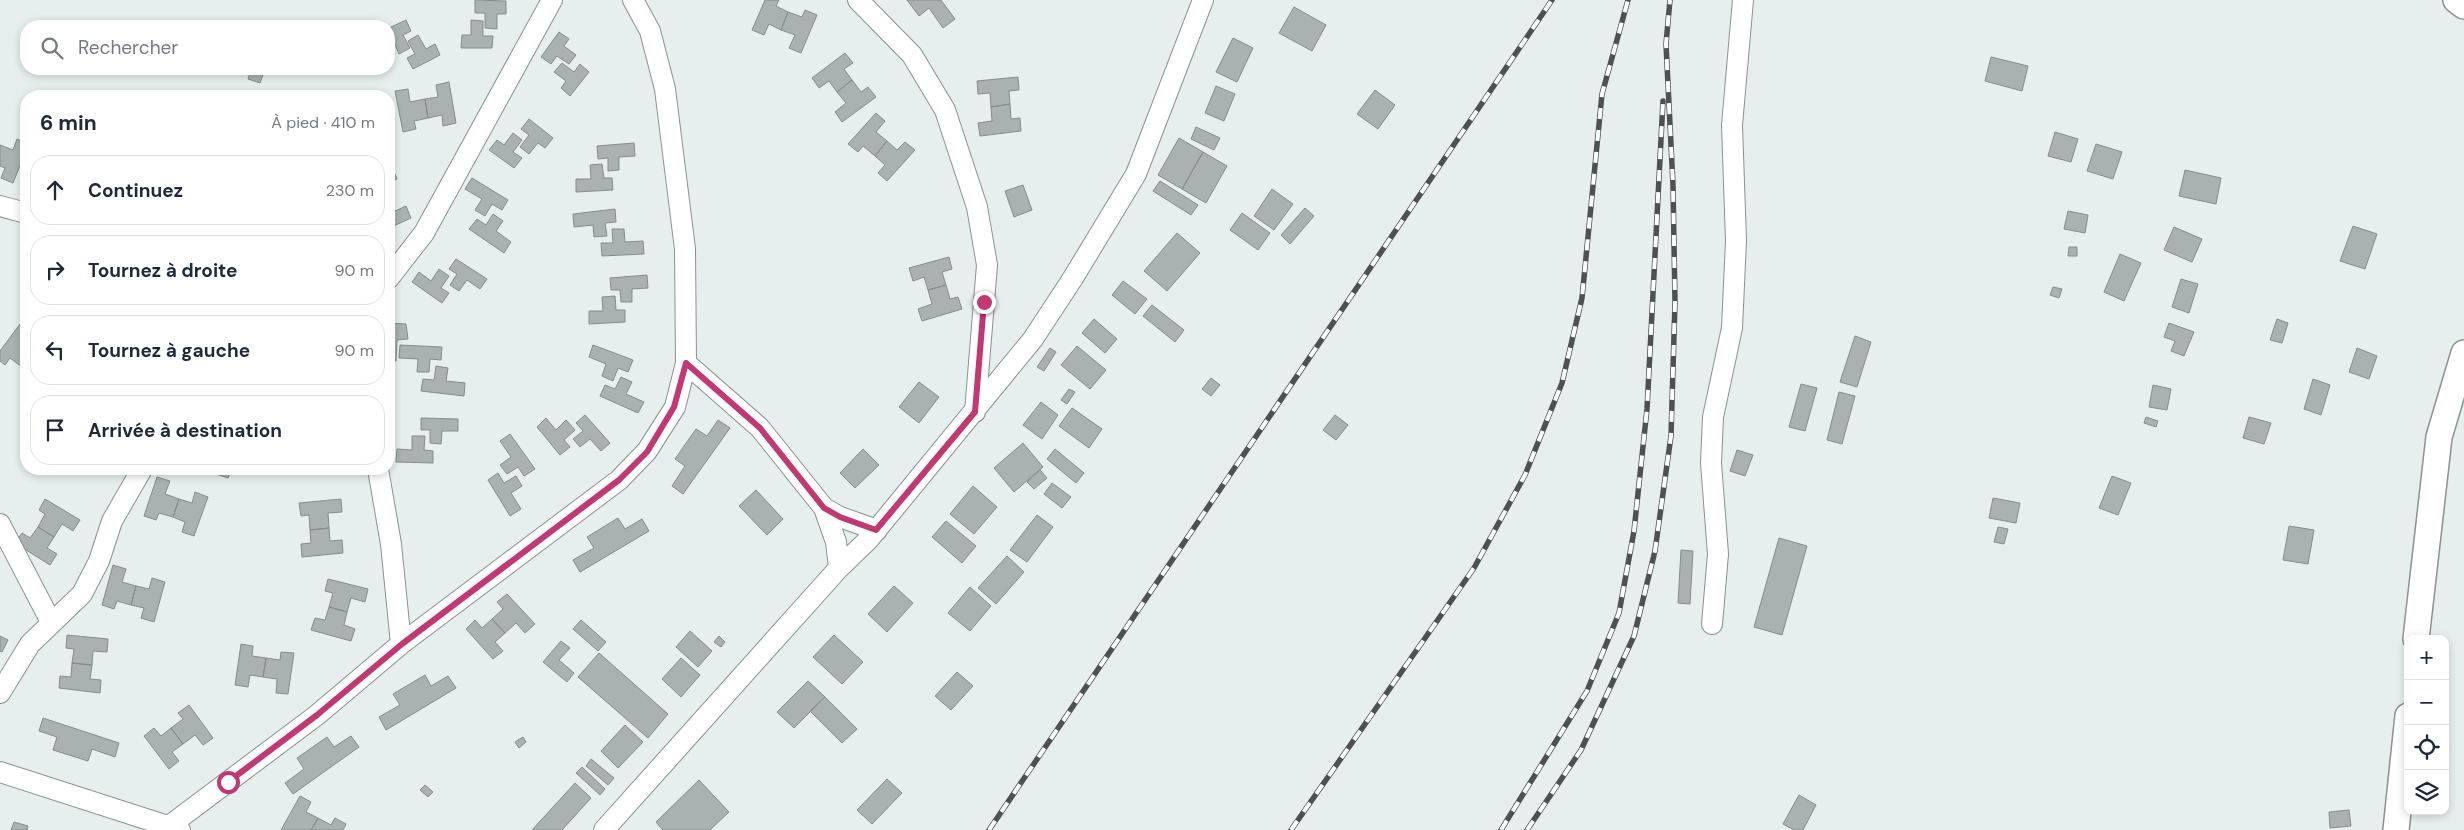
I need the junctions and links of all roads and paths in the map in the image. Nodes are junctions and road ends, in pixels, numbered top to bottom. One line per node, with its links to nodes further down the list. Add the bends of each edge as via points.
1 (552, 0): 10 (street, via 424,233)
2 (633, 0): 12 (street, via 650,31 665,89 685,249)
3 (858, 0): 13 (street, via 912,55 945,110 977,207 987,265)
4 (1203, 0): 13 (street, via 1136,174 1033,339)
5 (1743, 0): 21 (street, via 1732,125 1736,241 1732,328 1713,417 1711,463 1718,554)
6 (2456, 0): 7 (street)
7 (2464, 6)
8 (0, 206): 9 (street)
9 (20, 211)
10 (395, 270)
11 (2464, 354): 22 (street, via 2439,437)
12 (686, 363): 16 (street, via 760,428); 23 (street, via 674,407 647,452 619,480)
13 (975, 412): 18 (street)
14 (139, 475): 20 (street, via 112,521 99,561 82,594)
15 (379, 475): 23 (street, via 391,544)
16 (824, 508): 18 (street); 19 (street, via 836,542)
17 (0, 524): 20 (street)
18 (876, 530): 19 (street)
19 (839, 568): 28 (street)
20 (51, 622): 24 (street, via 30,644)
21 (1712, 624)
22 (2416, 635)
23 (402, 644): 27 (street)
24 (0, 693)
25 (2407, 725): 29 (street)
26 (0, 772): 27 (street)
27 (174, 828)
28 (604, 830)
29 (2396, 830)

